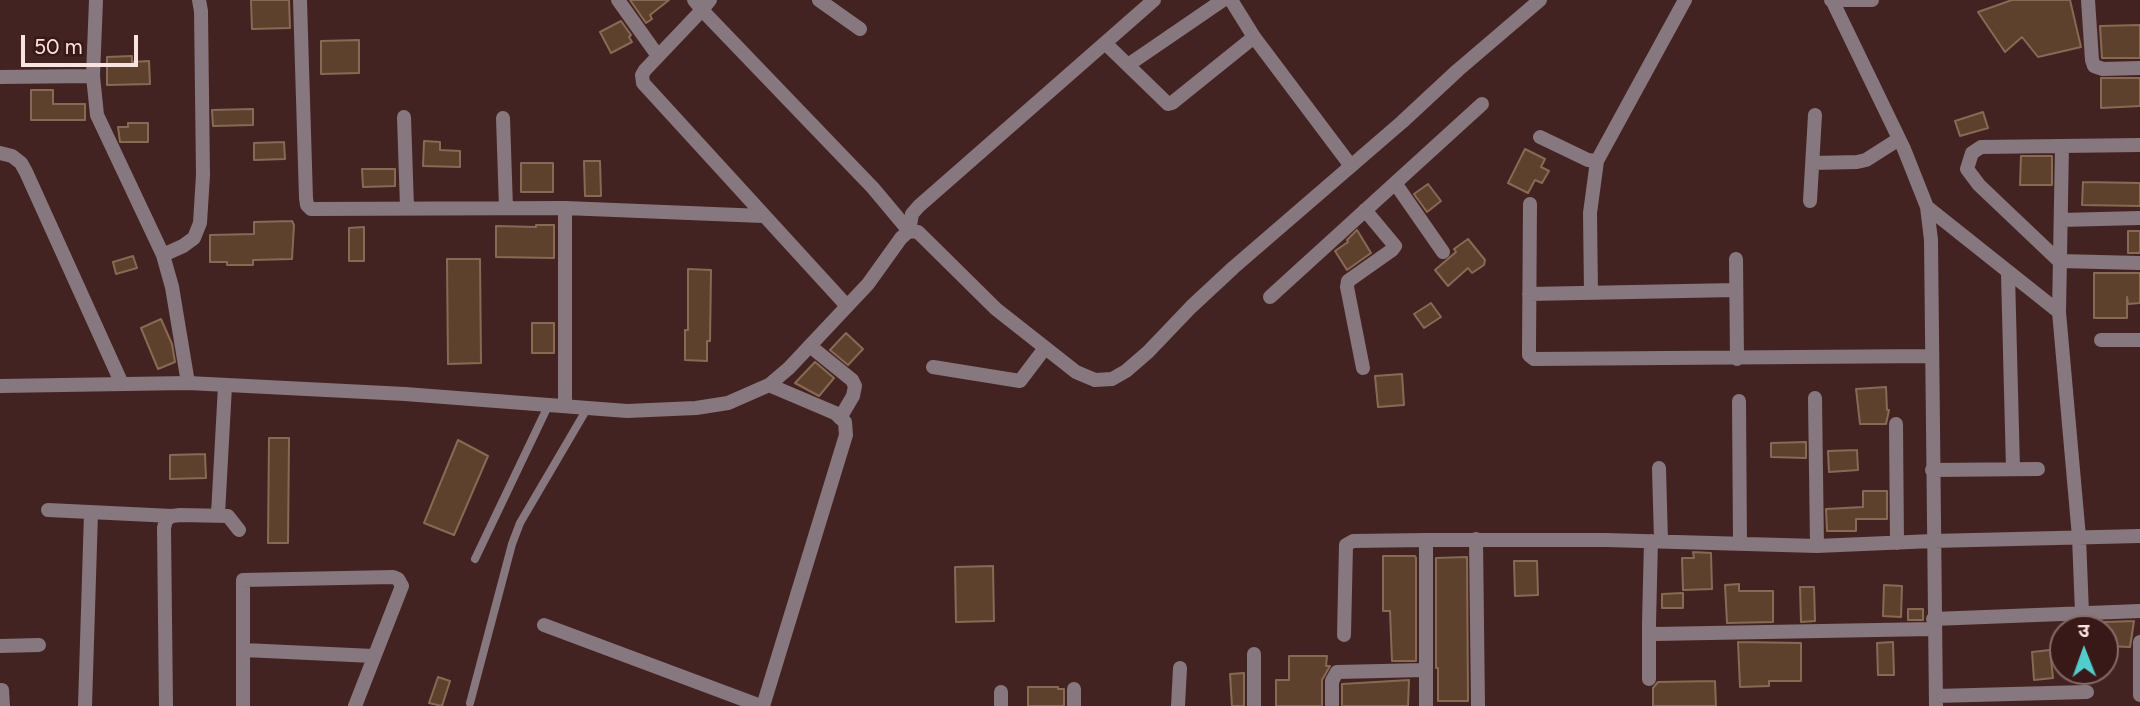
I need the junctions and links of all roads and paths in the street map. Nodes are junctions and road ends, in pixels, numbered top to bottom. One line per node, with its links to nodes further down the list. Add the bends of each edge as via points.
1 (96, 0): 22 (street)
2 (199, 0): 49 (street, via 203,204 194,238)
3 (300, 0): 39 (street, via 307,205 321,210)
4 (618, 0): 19 (street)
5 (819, 0): 16 (street)
6 (1223, 0): 20 (street)
7 (1231, 0): 17 (street)
8 (1540, 0): 35 (street)
9 (1685, 0): 33 (street)
10 (1831, 0): 11 (street); 29 (street)
11 (1847, 0): 12 (street)
12 (1872, 0)
13 (2088, 0): 21 (street, via 2094,66)
14 (1152, 1): 18 (street)
15 (702, 3): 19 (street); 47 (street)
16 (860, 29)
17 (1254, 37): 20 (street, via 1172,103 1165,103); 35 (street)
18 (1105, 43): 20 (street); 47 (street, via 919,206 912,214)
19 (658, 56): 44 (street, via 642,75 643,83)
20 (1128, 65)
21 (2140, 68)
22 (93, 76): 23 (street); 49 (street, via 97,115)
23 (0, 77)
24 (1482, 104): 36 (street)
25 (1815, 115): 34 (street)
26 (404, 117): 39 (street)
27 (503, 118): 41 (street)
28 (1540, 137): 33 (street)
29 (1899, 139): 34 (street, via 1866,160); 40 (street)
30 (2140, 145): 31 (street)
31 (2062, 146): 46 (street); 51 (street, via 1981,147 1972,153 1968,169)
32 (0, 153): 69 (street, via 12,156 26,172)
33 (1597, 161): 55 (street, via 1590,213)
34 (1812, 163): 37 (street)
35 (1351, 166): 63 (street, via 1211,288 1126,371 1112,379 1096,380 1076,372)
36 (1395, 183): 43 (street); 48 (street)
37 (1810, 201)
38 (1530, 204): 56 (street)
39 (407, 207): 41 (street)
40 (1927, 207): 53 (street); 64 (street)
41 (506, 208): 42 (street)
42 (565, 208): 44 (street); 76 (street)
43 (1365, 210): 57 (street); 67 (street, via 1395,246 1348,281)
44 (763, 216): 58 (street)
45 (2140, 218): 46 (street)
46 (2061, 220): 51 (street)
47 (909, 231): 58 (street); 63 (street, via 918,232 996,309)
48 (1443, 252)
49 (163, 255): 68 (street)
50 (1736, 260): 54 (street)
51 (2059, 261): 52 (street); 59 (street)
52 (2140, 263)
53 (2008, 274): 59 (street); 82 (street)
54 (1736, 290): 55 (street); 65 (street)
55 (1591, 293): 56 (street)
56 (1530, 295): 65 (street, via 1529,355 1534,359)
57 (1270, 297)
58 (847, 306): 62 (street)
59 (2059, 312): 90 (street)
60 (2101, 340): 61 (street)
61 (2140, 340)
62 (810, 346): 70 (street); 78 (street, via 855,386)
63 (1045, 348): 66 (street, via 1020,382)
64 (1931, 356): 65 (street); 83 (street)
65 (1737, 359)
66 (933, 366)
67 (1363, 368)
68 (188, 383): 69 (street); 72 (street)
69 (122, 384): 71 (street)
70 (769, 385): 77 (street, via 729,402 696,408 627,411); 78 (street)
71 (0, 386)
72 (225, 386): 75 (street); 86 (street)
73 (1815, 398): 97 (street)
74 (1738, 401): 96 (street)
75 (549, 404): 76 (street); 98 (lane)
76 (565, 405): 77 (street)
77 (588, 407): 119 (lane, via 520,523)
78 (840, 418): 125 (street, via 845,422 844,447)
79 (1896, 424): 95 (street)
80 (1659, 468): 93 (street)
81 (2038, 468): 82 (street)
82 (2013, 469): 83 (street)
83 (1933, 470): 94 (street)
84 (48, 510): 85 (street)
85 (91, 513): 87 (street); 121 (street)
86 (218, 514): 87 (street); 88 (street, via 228,516)
87 (172, 516): 122 (street, via 164,528)
88 (239, 530)
89 (2140, 536): 90 (street)
90 (2079, 537): 94 (street); 100 (street)
91 (1426, 540): 92 (street); 104 (street, via 1353,541 1346,545); 112 (street)
92 (1476, 540): 93 (street); 131 (street)
93 (1656, 541): 96 (street); 103 (street)
94 (1933, 541): 95 (street); 101 (street)
95 (1897, 543): 97 (street)
96 (1740, 544): 97 (street)
97 (1817, 546)
98 (475, 559)
99 (2140, 611): 100 (street)
100 (2082, 613): 101 (street)
101 (1933, 624): 103 (street, via 1663,635); 118 (street)
102 (544, 625): 125 (street)
103 (1649, 630): 113 (street)
104 (1344, 635)
105 (2140, 642): 117 (street)
106 (39, 645): 107 (street)
107 (0, 646)
108 (244, 650): 110 (street); 110 (street, via 243,580 393,577 402,586); 123 (street)
109 (1254, 654): 128 (street)
110 (373, 656): 124 (street)
111 (1180, 668): 127 (street)
112 (1425, 670): 129 (street, via 1336,672); 130 (street)
113 (1649, 679)
114 (1074, 689): 126 (street)
115 (2, 690): 120 (street)
116 (2087, 692): 118 (street)
117 (2140, 695)
118 (1936, 701)
119 (470, 703)
120 (2, 706)
121 (85, 706)
122 (166, 706)
123 (243, 706)
124 (355, 706)
125 (762, 706)
126 (1074, 706)
127 (1178, 706)
128 (1254, 706)
129 (1332, 706)
130 (1426, 706)
131 (1478, 706)

